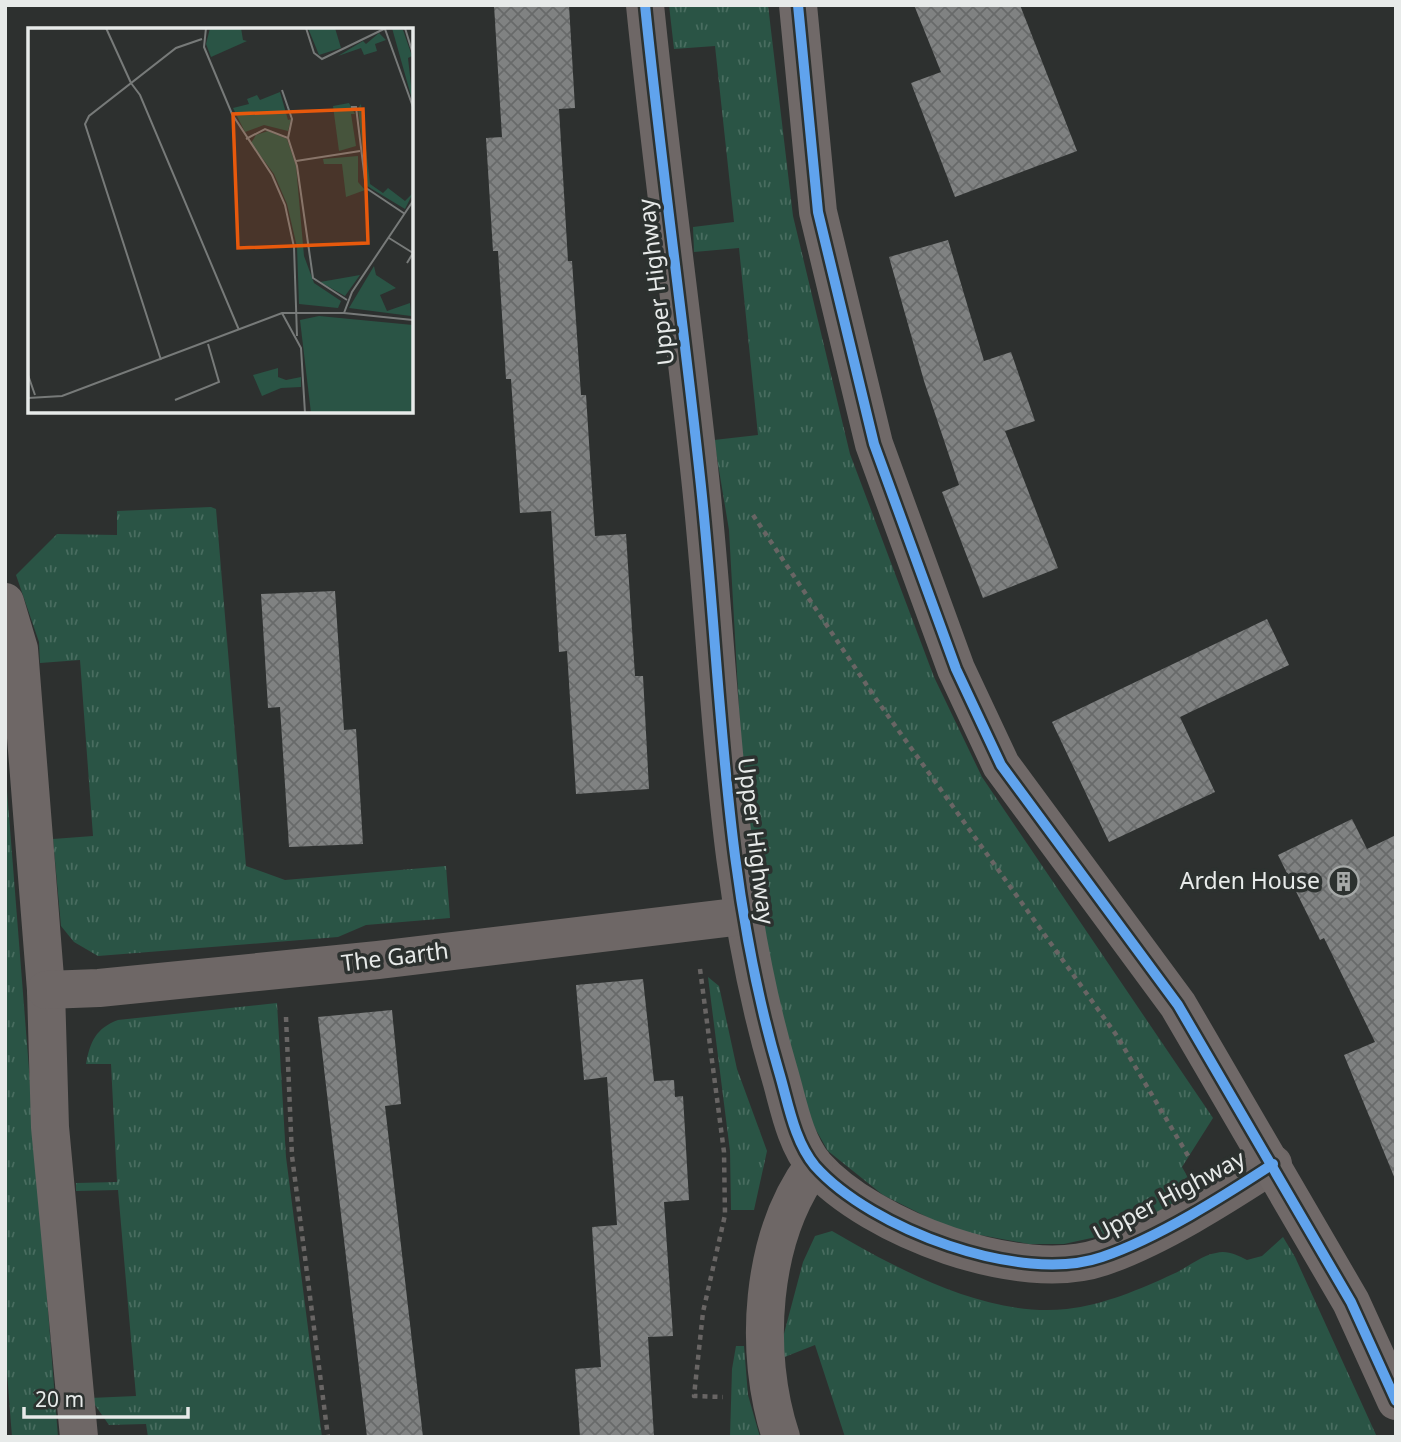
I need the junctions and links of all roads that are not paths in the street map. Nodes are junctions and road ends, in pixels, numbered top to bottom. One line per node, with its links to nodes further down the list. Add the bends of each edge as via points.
1 (646, 5): 4 (street, Upper Highway, via 701,482 733,858)
2 (798, 5): 6 (street, Upper Highway, via 818,212 874,444 956,669 1001,765 1178,1004)
3 (5, 602): 5 (street, via 19,649)
4 (743, 916): 5 (street, The Garth, via 378,960); 7 (street, Upper Highway, via 775,1059 796,1131)
5 (46, 990): 9 (street, via 50,1127)
6 (1273, 1164): 7 (street, Upper Highway, via 1168,1226 1101,1258 1066,1264 1031,1264 952,1248 873,1214); 8 (street, Upper Highway, via 1352,1302)
7 (814, 1165): 10 (street, via 796,1189 771,1263 764,1366)
8 (1396, 1401)
9 (79, 1437)
10 (781, 1437)

